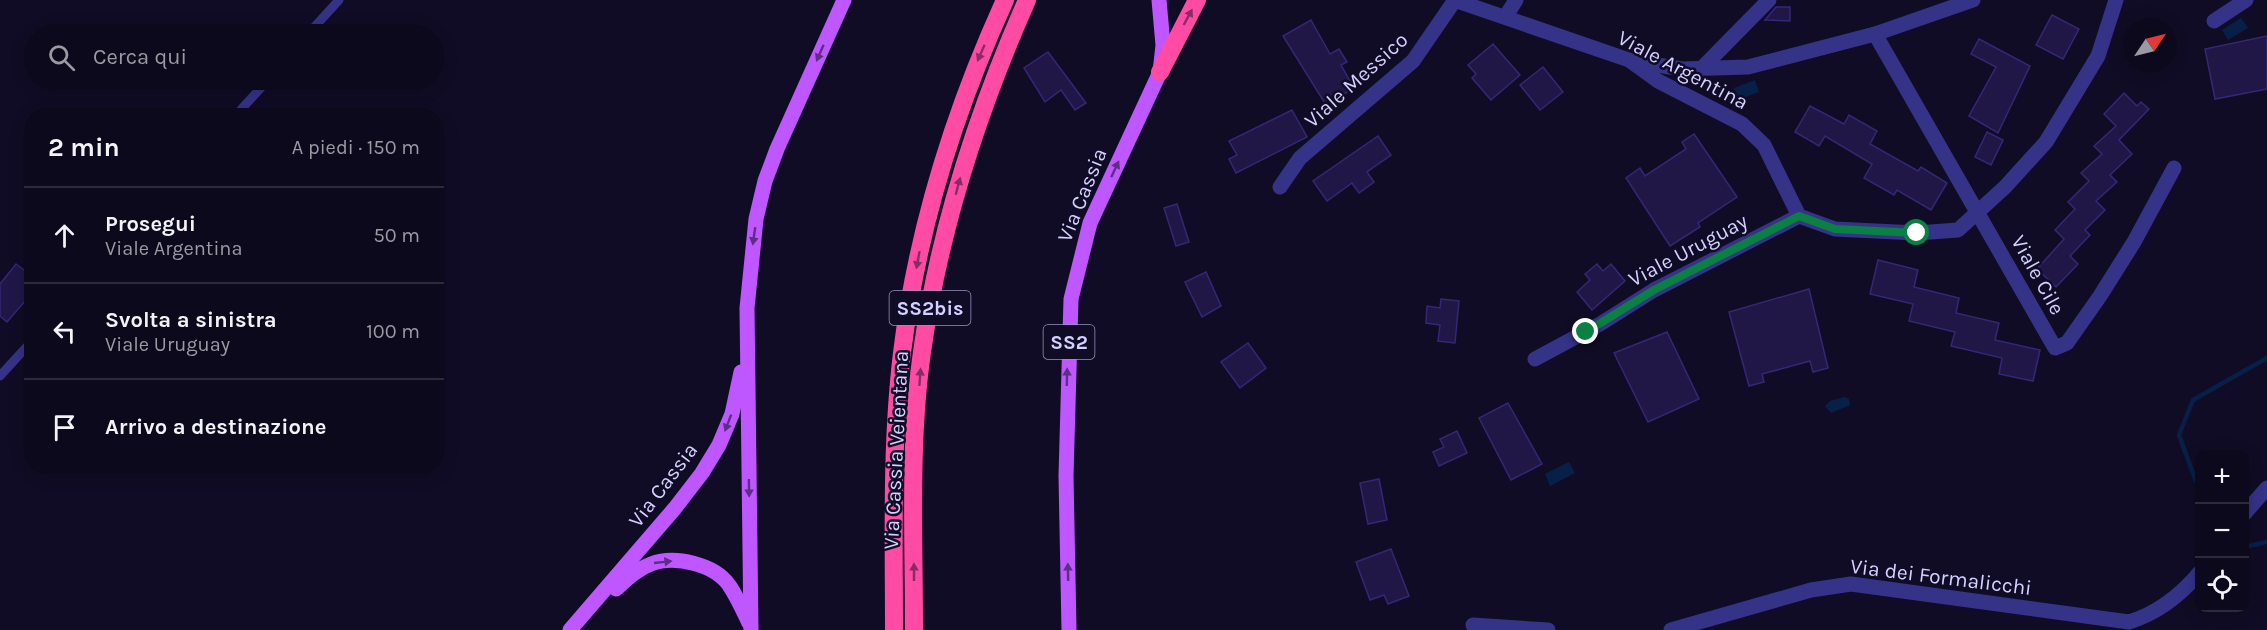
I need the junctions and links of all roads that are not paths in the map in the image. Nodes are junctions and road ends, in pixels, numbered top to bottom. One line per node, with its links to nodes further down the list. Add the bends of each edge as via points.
1 (339, 0): 15 (lane)
2 (844, 0): 26 (main road, Via Cassia, one-way to 26, via 765,182 748,278)
3 (1005, 0): 37 (highway, Via Cassia Veientana / SS2bis, one-way to 37, via 977,61 944,156 922,240 902,352 895,454)
4 (1027, 0): 38 (highway, Via Cassia Veientana / SS2bis, one-way to 4, via 915,457 921,354 941,247 964,163 996,70)
5 (1159, 0): 19 (main road, Via Cassia / SS2, via 1163,45)
6 (1197, 0): 19 (highway, SS2, one-way to 6)
7 (1454, 0): 13 (street, Viale Argentina); 23 (street, Viale Messico, via 1413,61 1300,158)
8 (1516, 0): 13 (street)
9 (1768, 0): 18 (street)
10 (1973, 0): 16 (street)
11 (2116, 0): 24 (street, via 2098,56 2046,142)
12 (2246, 0): 14 (street)
13 (1506, 16): 17 (street, Viale Argentina)
14 (2214, 21)
15 (317, 24)
16 (1875, 34): 18 (street, via 1748,67); 24 (street, Viale Cile)
17 (1629, 60): 18 (street); 25 (street, Viale Argentina, via 1658,81 1742,124 1764,145)
18 (1700, 70)
19 (1160, 72): 39 (main road, Via Cassia / SS2, one-way to 19, via 1066,476 1071,299 1089,223)
20 (259, 90): 21 (lane)
21 (242, 108)
22 (2174, 168): 24 (street, Viale Cile, via 2100,296 2067,343 2055,348)
23 (1280, 187)
24 (1978, 212): 25 (street, via 1958,230 1917,233 1835,229)
25 (1799, 216): 28 (street, Viale Uruguay, via 1654,290)
26 (747, 345): 33 (main road, Via Cassia, one-way to 33, via 732,414 719,445 675,508); 35 (main road, Via Cassia, one-way to 35)
27 (24, 350): 29 (lane)
28 (1535, 358)
29 (0, 376)
30 (2267, 488): 31 (street)
31 (2249, 508)
32 (2195, 576): 41 (street, Via dei Formalicchi, via 2152,615 2129,622 1851,585 1811,590)
33 (596, 601): 35 (main road, Via Cassia, one-way to 35, via 652,563 694,563 728,583); 36 (main road, Via Cassia)
34 (1473, 625): 40 (street)
35 (751, 629)
36 (570, 630)
37 (894, 630)
38 (914, 630)
39 (1069, 630)
40 (1548, 630)
41 (1671, 630)

